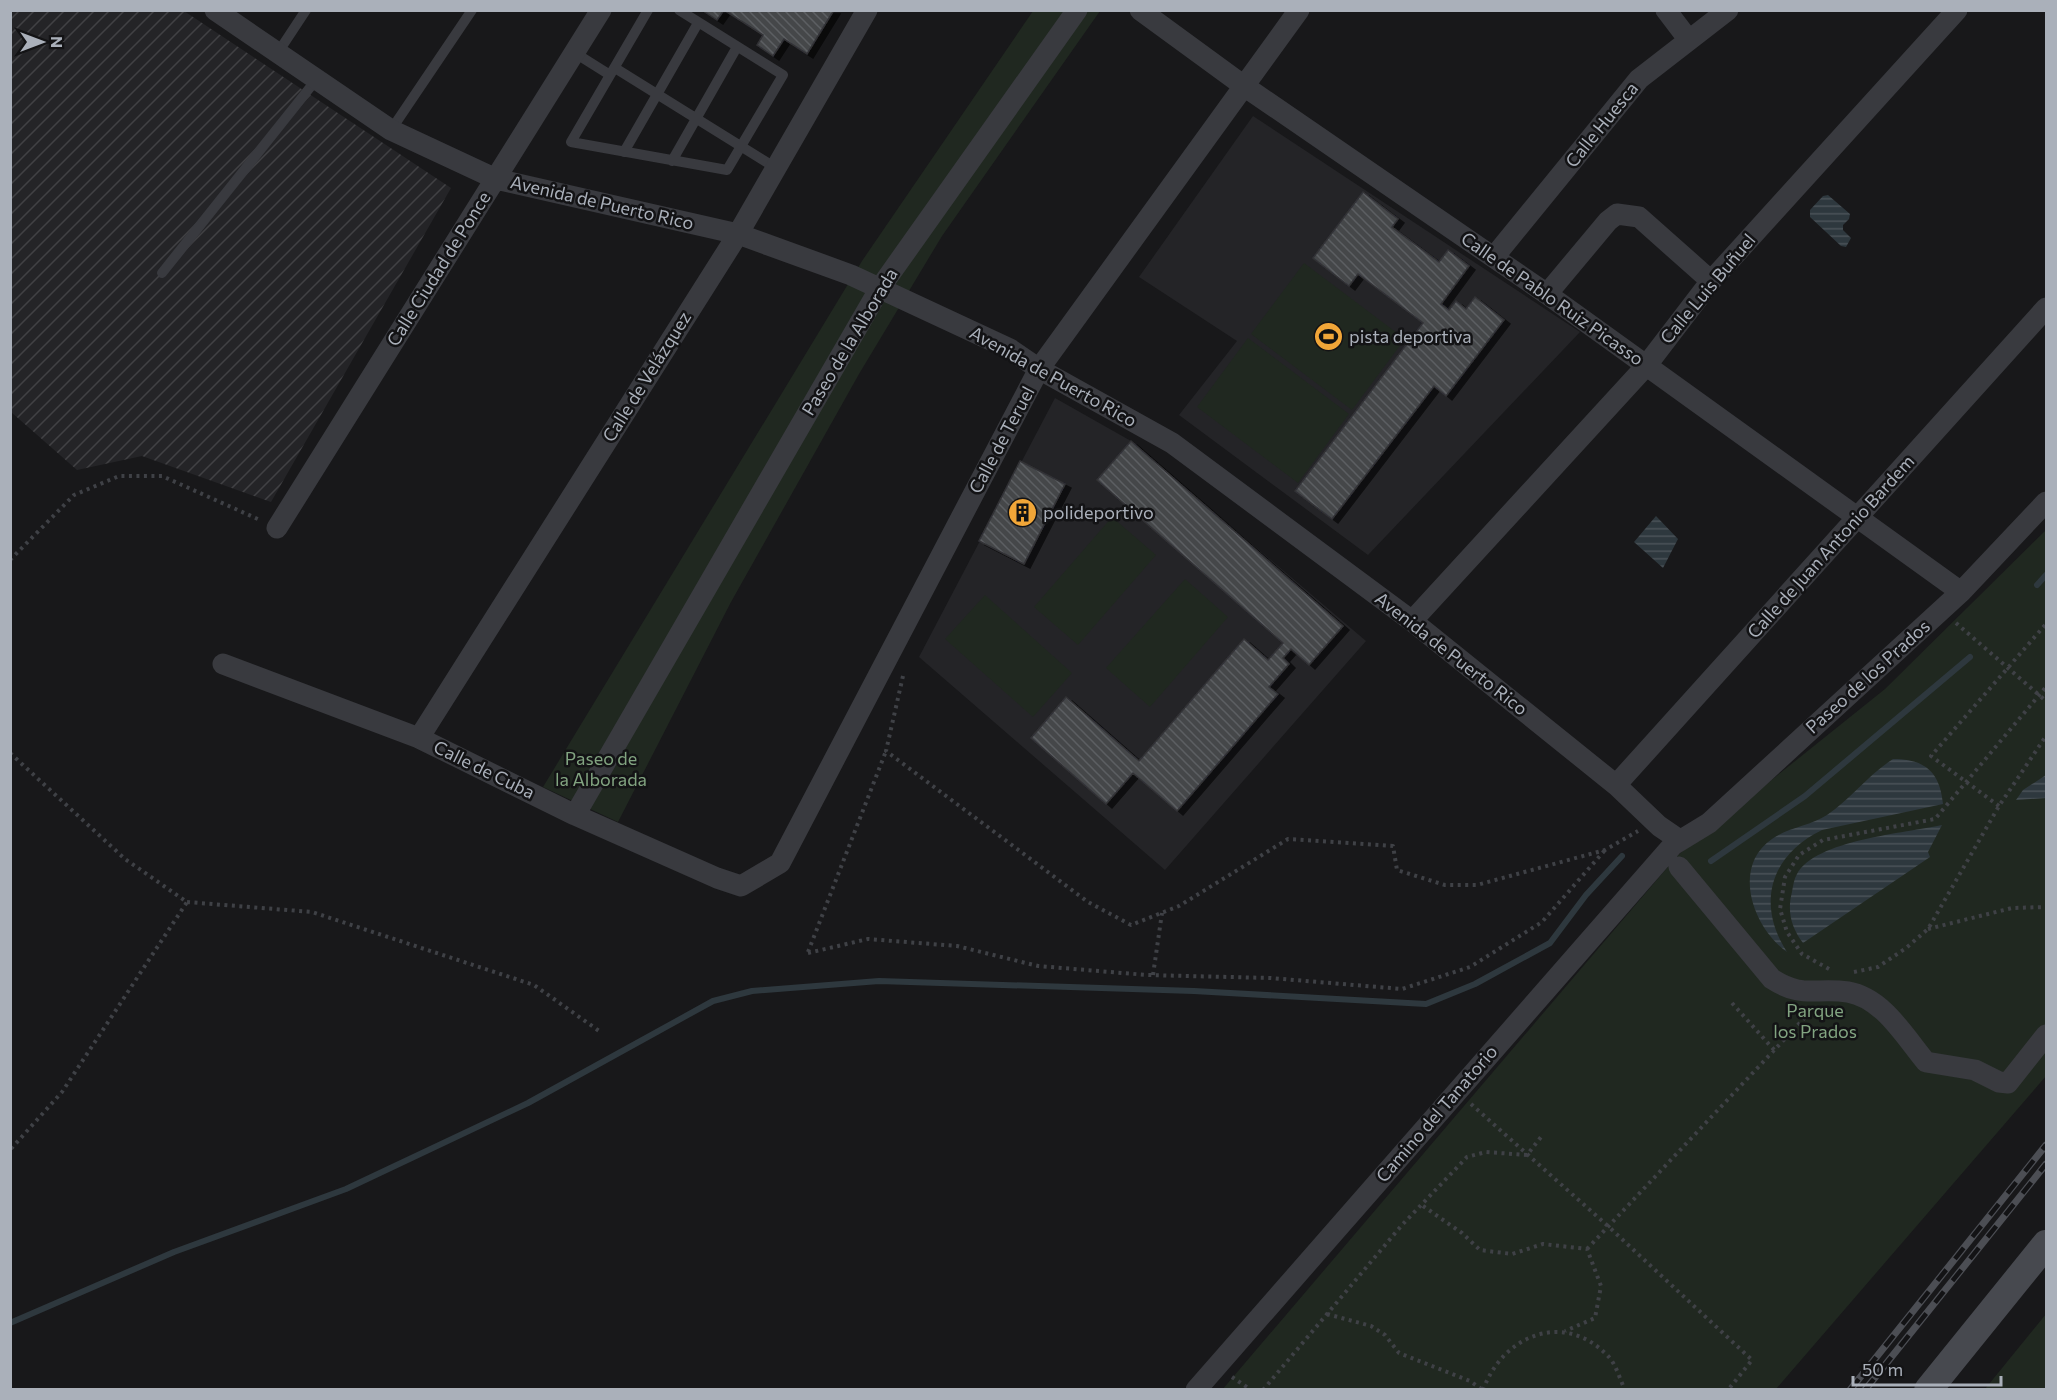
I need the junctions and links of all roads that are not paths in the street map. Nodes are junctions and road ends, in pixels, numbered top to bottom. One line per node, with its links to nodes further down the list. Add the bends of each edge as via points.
1 (215, 10): 18 (street, Avenida de Puerto Rico)
2 (306, 10): 18 (lane)
3 (472, 10): 24 (lane)
4 (601, 10): 17 (street, Calle Ciudad de Ponce)
5 (648, 10): 19 (lane)
6 (679, 10): 14 (lane)
7 (867, 10): 28 (street, Calle de Velázquez)
8 (1077, 10): 34 (street, Paseo de la Alborada)
9 (1140, 10): 21 (street, Calle de Pablo Ruiz Picasso)
10 (1299, 10): 21 (street, Calle de Teruel)
11 (1666, 10): 15 (street)
12 (1728, 10): 15 (street, Calle Huesca)
13 (1957, 10): 33 (street, Calle Luis Buñuel)
14 (698, 23): 16 (lane); 22 (lane)
15 (1688, 39): 31 (street, Calle Huesca, via 1640,79)
16 (737, 47): 23 (lane); 25 (lane, via 783,75)
17 (575, 53): 19 (lane); 29 (street, Calle Ciudad de Ponce)
18 (277, 54): 20 (street, Avenida de Puerto Rico)
19 (613, 71): 22 (lane); 26 (lane, via 571,142)
20 (316, 80): 24 (street, Avenida de Puerto Rico); 32 (lane)
21 (1244, 86): 31 (street, Calle de Pablo Ruiz Picasso); 38 (street, Calle de Teruel)
22 (657, 94): 23 (lane); 26 (lane)
23 (696, 118): 25 (lane); 27 (lane)
24 (391, 130): 29 (street, Avenida de Puerto Rico)
25 (743, 147): 27 (lane, via 727,170); 28 (lane)
26 (624, 152): 27 (lane)
27 (672, 160)
28 (776, 168): 30 (street, Calle de Velázquez)
29 (496, 179): 30 (street, Avenida de Puerto Rico); 41 (street, Calle Ciudad de Ponce)
30 (738, 234): 34 (street, Avenida de Puerto Rico); 45 (street, Calle de Velázquez)
31 (1494, 257): 35 (street, Calle de Pablo Ruiz Picasso)
32 (162, 273)
33 (1711, 281): 35 (street, via 1640,217 1617,214); 37 (street, Calle Luis Buñuel)
34 (880, 288): 38 (street, Avenida de Puerto Rico, via 1010,349); 47 (street, Paseo de la Alborada)
35 (1547, 294): 37 (street, Calle de Pablo Ruiz Picasso)
36 (2046, 308): 40 (street, Calle de Juan Antonio Bardem)
37 (1646, 366): 40 (street, Calle de Pablo Ruiz Picasso); 43 (street, Calle Luis Buñuel)
38 (1039, 369): 43 (street, Avenida de Puerto Rico, via 1172,443); 50 (street, Calle de Teruel, via 780,863)
39 (2046, 502): 42 (street, Paseo de los Prados)
40 (1858, 518): 42 (street, Calle de Pablo Ruiz Picasso); 46 (street, Calle de Juan Antonio Bardem)
41 (277, 528)
42 (1961, 592): 48 (street, Paseo de los Prados, via 1708,823)
43 (1412, 621): 46 (street, Avenida de Puerto Rico)
44 (223, 664): 45 (street, Calle de Cuba)
45 (419, 738): 47 (street, Calle de Cuba)
46 (1616, 785): 48 (street, Avenida de Puerto Rico)
47 (575, 814): 50 (street, Calle de Cuba)
48 (1678, 839): 55 (street, Camino del Tanatorio)
49 (1679, 867): 51 (street, via 1772,979 1790,991 1849,992 1879,1006 1926,1062 1975,1070 2008,1083)
50 (741, 886)
51 (2046, 1035)
52 (2046, 1042): 53 (street, via 2012,1084 2015,1087)
53 (2046, 1050)
54 (2046, 1244): 56 (street)
55 (1196, 1389)
56 (1928, 1389)

